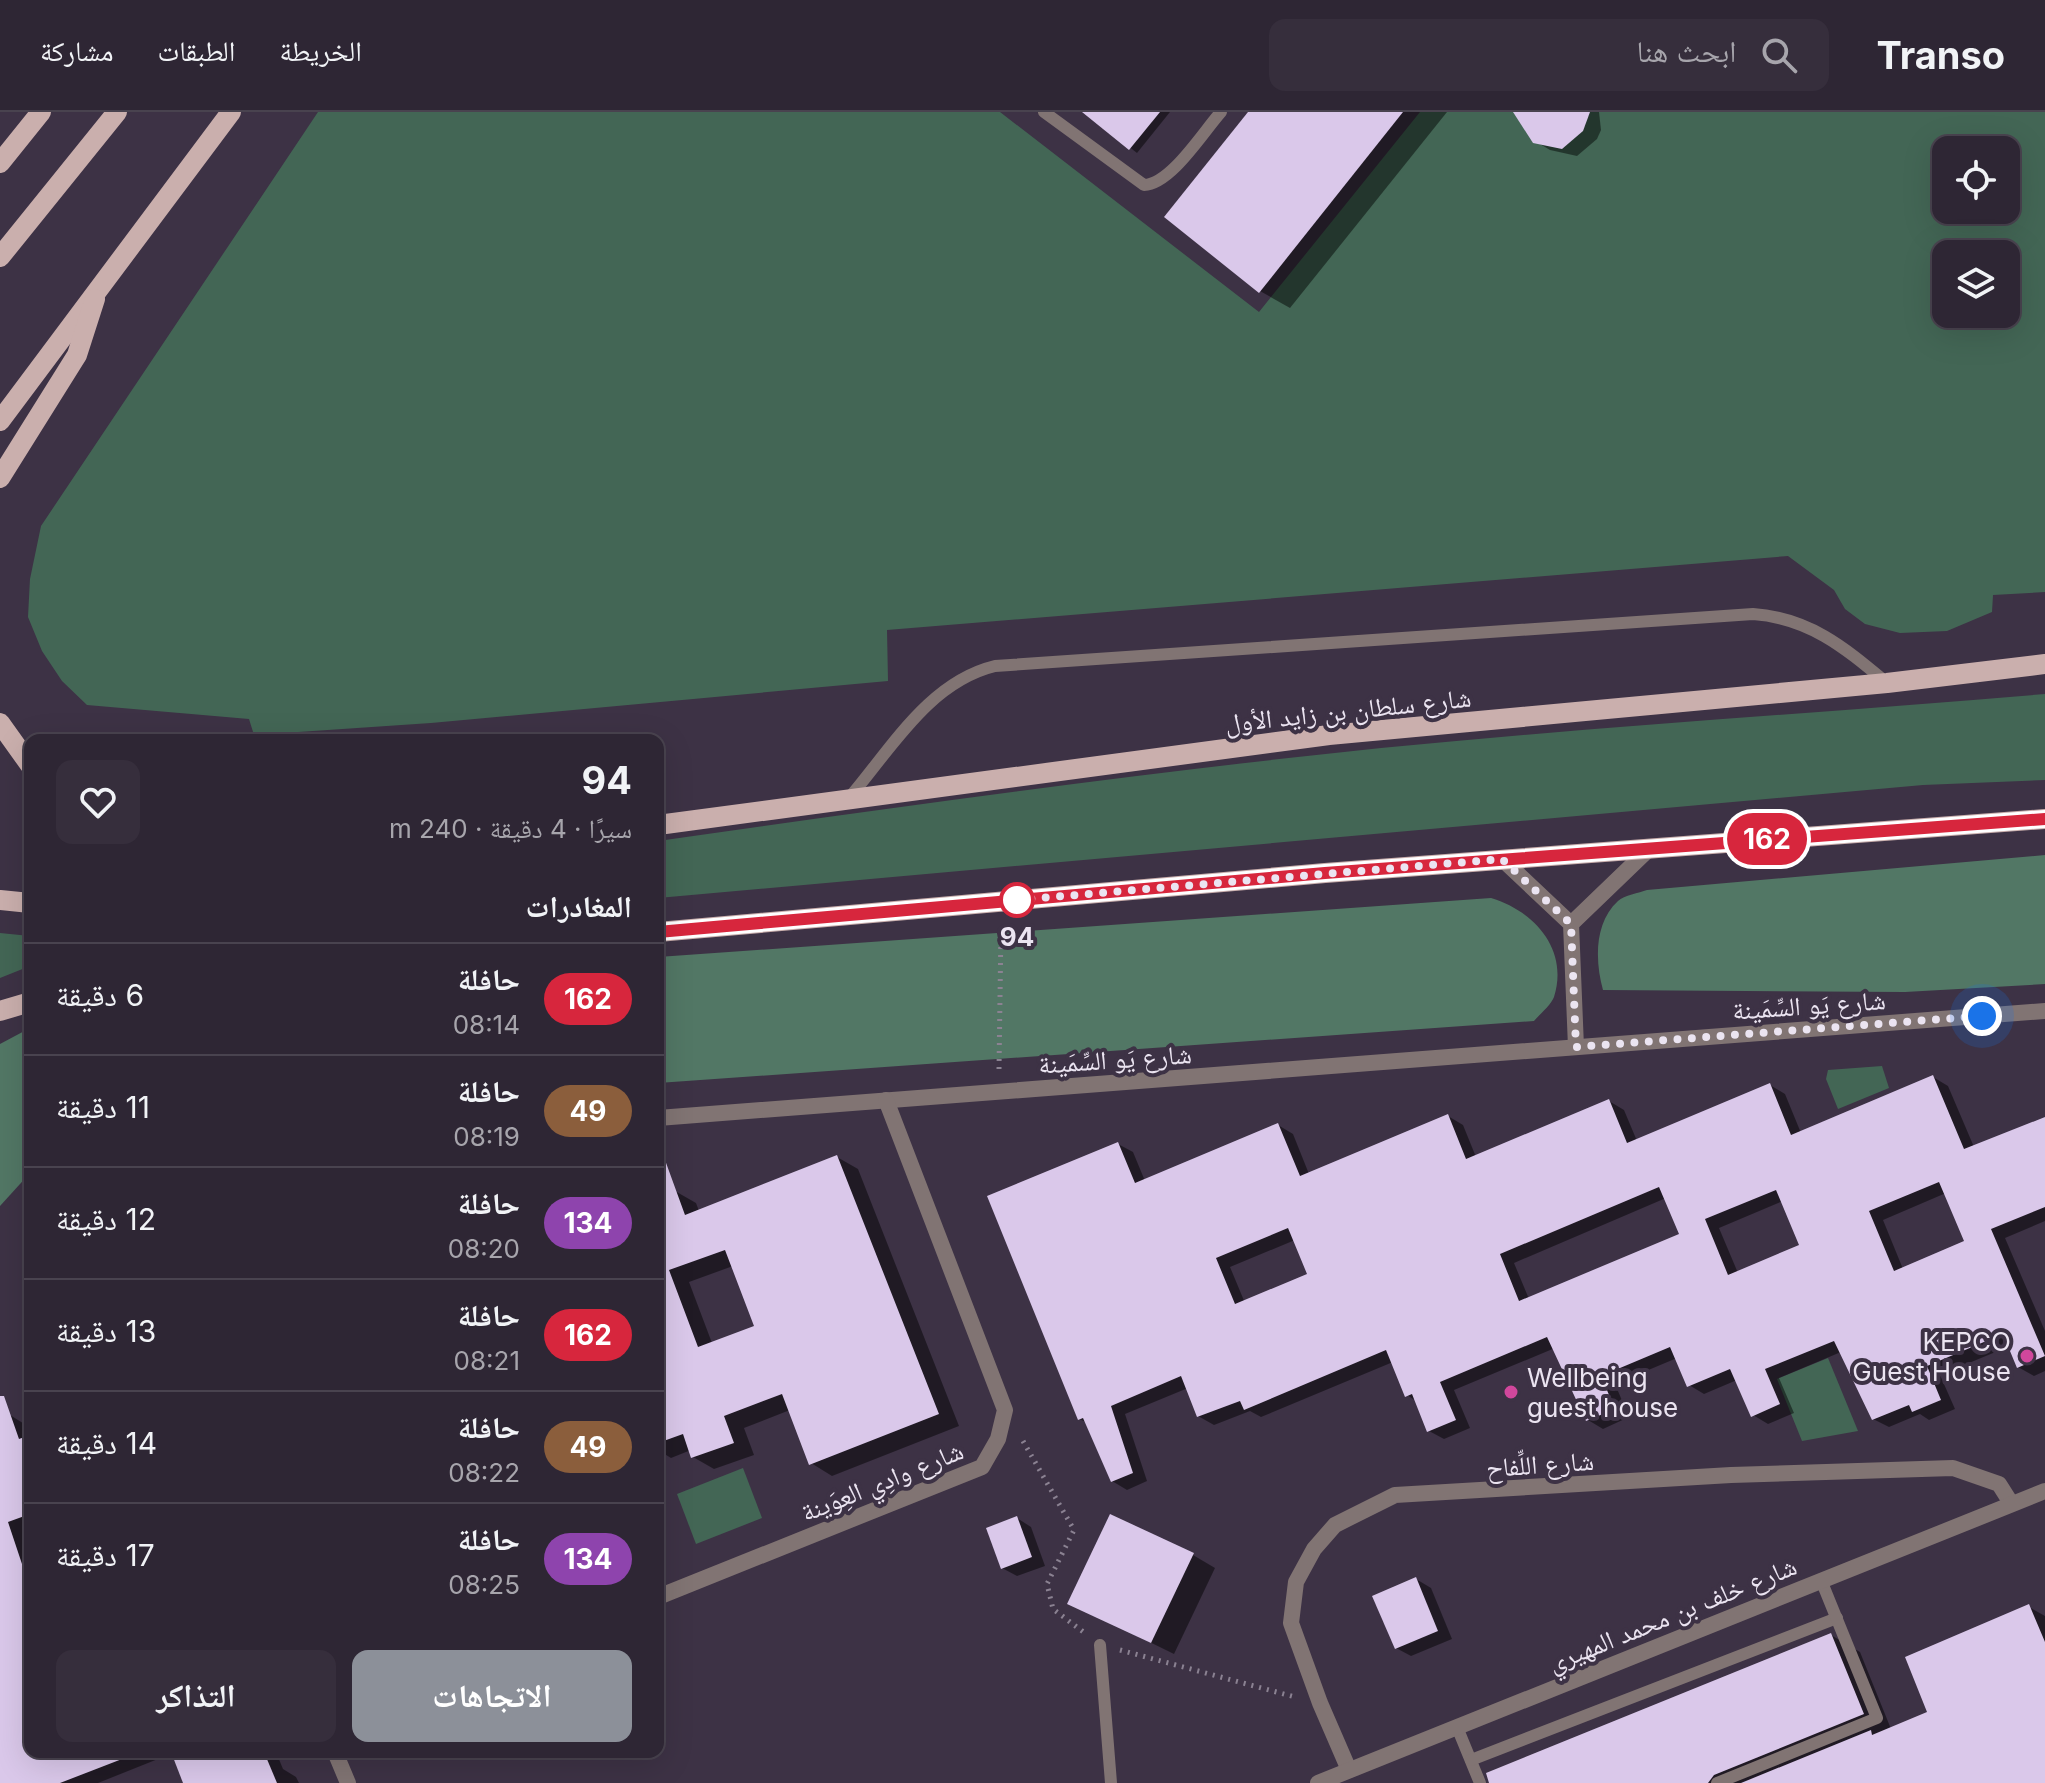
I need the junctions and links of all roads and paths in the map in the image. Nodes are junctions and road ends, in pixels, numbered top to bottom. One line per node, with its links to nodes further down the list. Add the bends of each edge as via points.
1 (41, 112): 6 (main road)
2 (117, 112): 7 (main road)
3 (231, 112): 8 (main road)
4 (1044, 112): 5 (lane, via 1144,185 1161,181)
5 (1221, 112)
6 (0, 163)
7 (0, 257)
8 (98, 289): 9 (main road); 10 (main road, via 77,355)
9 (0, 421)
10 (0, 478)
11 (2045, 664): 12 (main road, شارع سلطان بن زايد الأول)
12 (1887, 683): 15 (main road, شارع سلطان بن زايد الأول, via 1329,735); 15 (lane, via 1816,629 1775,615 1753,614 995,666 963,676 934,697)
13 (0, 723): 14 (main road)
14 (24, 757)
15 (847, 801): 17 (main road, شارع سلطان بن زايد الأول)
16 (2045, 819): 18 (main road)
17 (664, 824)
18 (1650, 848): 19 (main road); 23 (street)
19 (1502, 859): 22 (main road); 23 (street)
20 (0, 900): 21 (main road)
21 (24, 902)
22 (1001, 902): 24 (main road); 29 (path)
23 (1571, 924): 28 (street)
24 (664, 931)
25 (24, 1004): 26 (main road)
26 (0, 1011)
27 (2045, 1011): 28 (street, شارع يَو السِّمَينة)
28 (1576, 1047): 29 (street, شارع يَو السِّمَينة)
29 (999, 1092): 30 (street, شارع يَو السِّمَينة)
30 (886, 1100): 31 (street, شارع يَو السِّمَينة); 32 (street)
31 (664, 1118)
32 (1005, 1410): 36 (street, شارع وادِي العِوَينة, via 998,1439 982,1467); 38 (path, via 1074,1530 1047,1584 1053,1609)
33 (2045, 1491): 34 (street, شارع خلف بن محمد المهيري)
34 (2011, 1503): 35 (street, شارع خلف بن محمد المهيري); 39 (street, شارع اللِّفاح, via 1999,1484 1953,1468 1395,1495 1335,1525 1296,1582 1291,1623)
35 (1821, 1580): 37 (lane); 40 (street, شارع خلف بن محمد المهيري)
36 (664, 1595)
37 (1837, 1618): 42 (lane); 48 (lane, via 1877,1718)
38 (1100, 1645): 39 (path); 45 (lane)
39 (1320, 1703): 43 (street, شارع اللِّفاح)
40 (1457, 1727): 42 (lane); 43 (street, شارع خلف بن محمد المهيري)
41 (338, 1758): 44 (street)
42 (1471, 1760): 47 (lane)
43 (1352, 1777): 46 (street, شارع خلف بن محمد المهيري)
44 (348, 1783)
45 (1111, 1783)
46 (1318, 1783)
47 (1480, 1783)
48 (1717, 1783)

